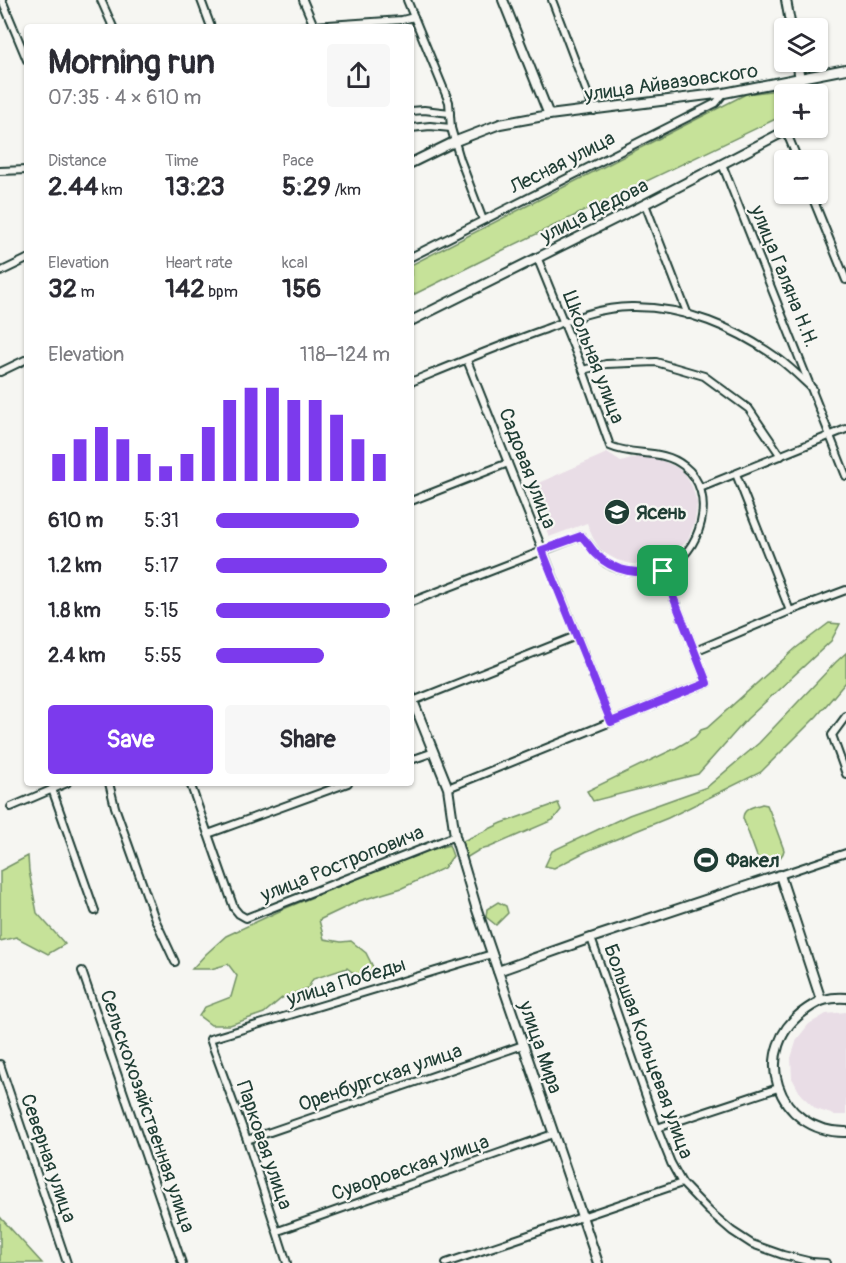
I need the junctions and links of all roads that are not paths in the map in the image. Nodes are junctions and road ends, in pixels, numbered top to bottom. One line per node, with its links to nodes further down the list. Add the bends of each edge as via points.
1 (2, 0): 15 (street)
2 (100, 0): 11 (street)
3 (201, 0): 12 (street)
4 (303, 0): 13 (street)
5 (407, 0): 9 (street)
6 (503, 0): 24 (street)
7 (552, 0): 22 (street)
8 (786, 0): 10 (street)
9 (414, 17): 14 (street); 23 (street)
10 (789, 18)
11 (112, 24)
12 (211, 24)
13 (313, 24)
14 (343, 24)
15 (24, 53)
16 (846, 69): 18 (street, улица Айвазовского)
17 (799, 72): 18 (street)
18 (800, 79): 19 (street); 20 (street, улица Айвазовского)
19 (800, 84)
20 (724, 93): 22 (street, улица Айвазовского); 35 (street, Лесная улица, via 716,103)
21 (414, 111): 23 (street)
22 (594, 111): 24 (street, улица Айвазовского)
23 (450, 113): 26 (street)
24 (549, 115): 28 (street, улица Айвазовского, via 500,124)
25 (414, 128): 26 (street)
26 (451, 128): 28 (street)
27 (774, 137): 30 (street, улица Дедова)
28 (456, 141): 29 (street, улица Айвазовского); 35 (street)
29 (414, 162)
30 (722, 164): 33 (street, улица Дедова); 49 (street, улица Галяна Н.Н.)
31 (24, 170): 32 (street)
32 (0, 171)
33 (645, 204): 37 (street, улица Дедова); 41 (street)
34 (815, 204): 40 (street)
35 (483, 220): 36 (street, Лесная улица)
36 (414, 255)
37 (537, 257): 42 (street, улица Дедова); 43 (street, Школьная улица)
38 (24, 260): 39 (street)
39 (0, 272)
40 (846, 280)
41 (688, 315): 43 (street, via 660,308 629,307); 49 (street, via 715,322 749,339)
42 (414, 319)
43 (563, 322): 45 (street); 46 (street, Школьная улица)
44 (24, 360): 47 (street)
45 (467, 360): 48 (street); 53 (street, Садовая улица)
46 (583, 370): 52 (street, via 606,364 656,362 704,376 749,409); 56 (street, Школьная улица, via 610,446 671,458 693,474)
47 (2, 371)
48 (414, 381)
49 (813, 389): 51 (street, улица Галяна Н.Н.)
50 (846, 429): 51 (street)
51 (831, 435): 52 (street); 55 (street)
52 (781, 456): 54 (street)
53 (508, 463): 57 (street); 58 (street, Садовая улица)
54 (736, 474): 56 (street); 62 (street)
55 (846, 476)
56 (700, 488): 59 (street, via 701,526 694,543)
57 (414, 500)
58 (542, 550): 59 (street, via 581,536 596,554 620,570); 61 (street); 63 (street, Садовая улица)
59 (663, 571): 64 (street)
60 (846, 590): 62 (street)
61 (414, 601)
62 (790, 611): 64 (street)
63 (576, 636): 65 (street); 68 (street, Садовая улица)
64 (695, 651): 68 (street, via 707,683)
65 (414, 698)
66 (414, 704): 69 (street, улица Мира)
67 (846, 716): 71 (street, via 832,735)
68 (611, 722): 76 (street)
69 (434, 752): 70 (street); 76 (street, улица Мира)
70 (414, 759)
71 (846, 774)
72 (60, 786): 77 (street)
73 (110, 786): 86 (street, via 155,919)
74 (191, 786): 79 (street, улица Ростроповича)
75 (340, 786): 79 (street)
76 (448, 788): 80 (street, улица Мира)
77 (52, 789): 78 (street); 83 (street)
78 (11, 807)
79 (208, 834): 80 (street, улица Ростроповича, via 234,908 246,918)
80 (455, 838): 85 (street, улица Мира)
81 (846, 853): 82 (street)
82 (780, 875): 84 (street); 90 (street)
83 (95, 911)
84 (591, 938): 88 (street); 95 (street, Большая Кольцевая улица)
85 (492, 954): 88 (street, улица Мира); 91 (street, улица Победы)
86 (175, 962)
87 (82, 971): 103 (street, Сельскохозяйственная улица)
88 (498, 971): 92 (street, улица Мира)
89 (846, 998): 90 (street)
90 (821, 1000): 94 (street, via 798,1015 779,1043 775,1058)
91 (210, 1039): 98 (street, Парковая улица)
92 (523, 1045): 97 (street, улица Мира); 98 (street, Оренбургская улица)
93 (0, 1064): 102 (street, Северная улица)
94 (778, 1088): 95 (street); 96 (street, via 806,1122)
95 (657, 1128): 99 (street, Большая Кольцевая улица)
96 (846, 1132)
97 (553, 1134): 100 (street, улица Мира); 101 (street, Суворовская улица)
98 (247, 1140): 101 (street, Парковая улица)
99 (682, 1183): 100 (street); 107 (street, Большая Кольцевая улица, via 709,1211 752,1244)
100 (581, 1217): 105 (street); 106 (street, улица Мира)
101 (278, 1231): 104 (street, Парковая улица)
102 (67, 1263)
103 (182, 1263)
104 (287, 1263)
105 (446, 1263)
106 (598, 1263)
107 (826, 1263)

